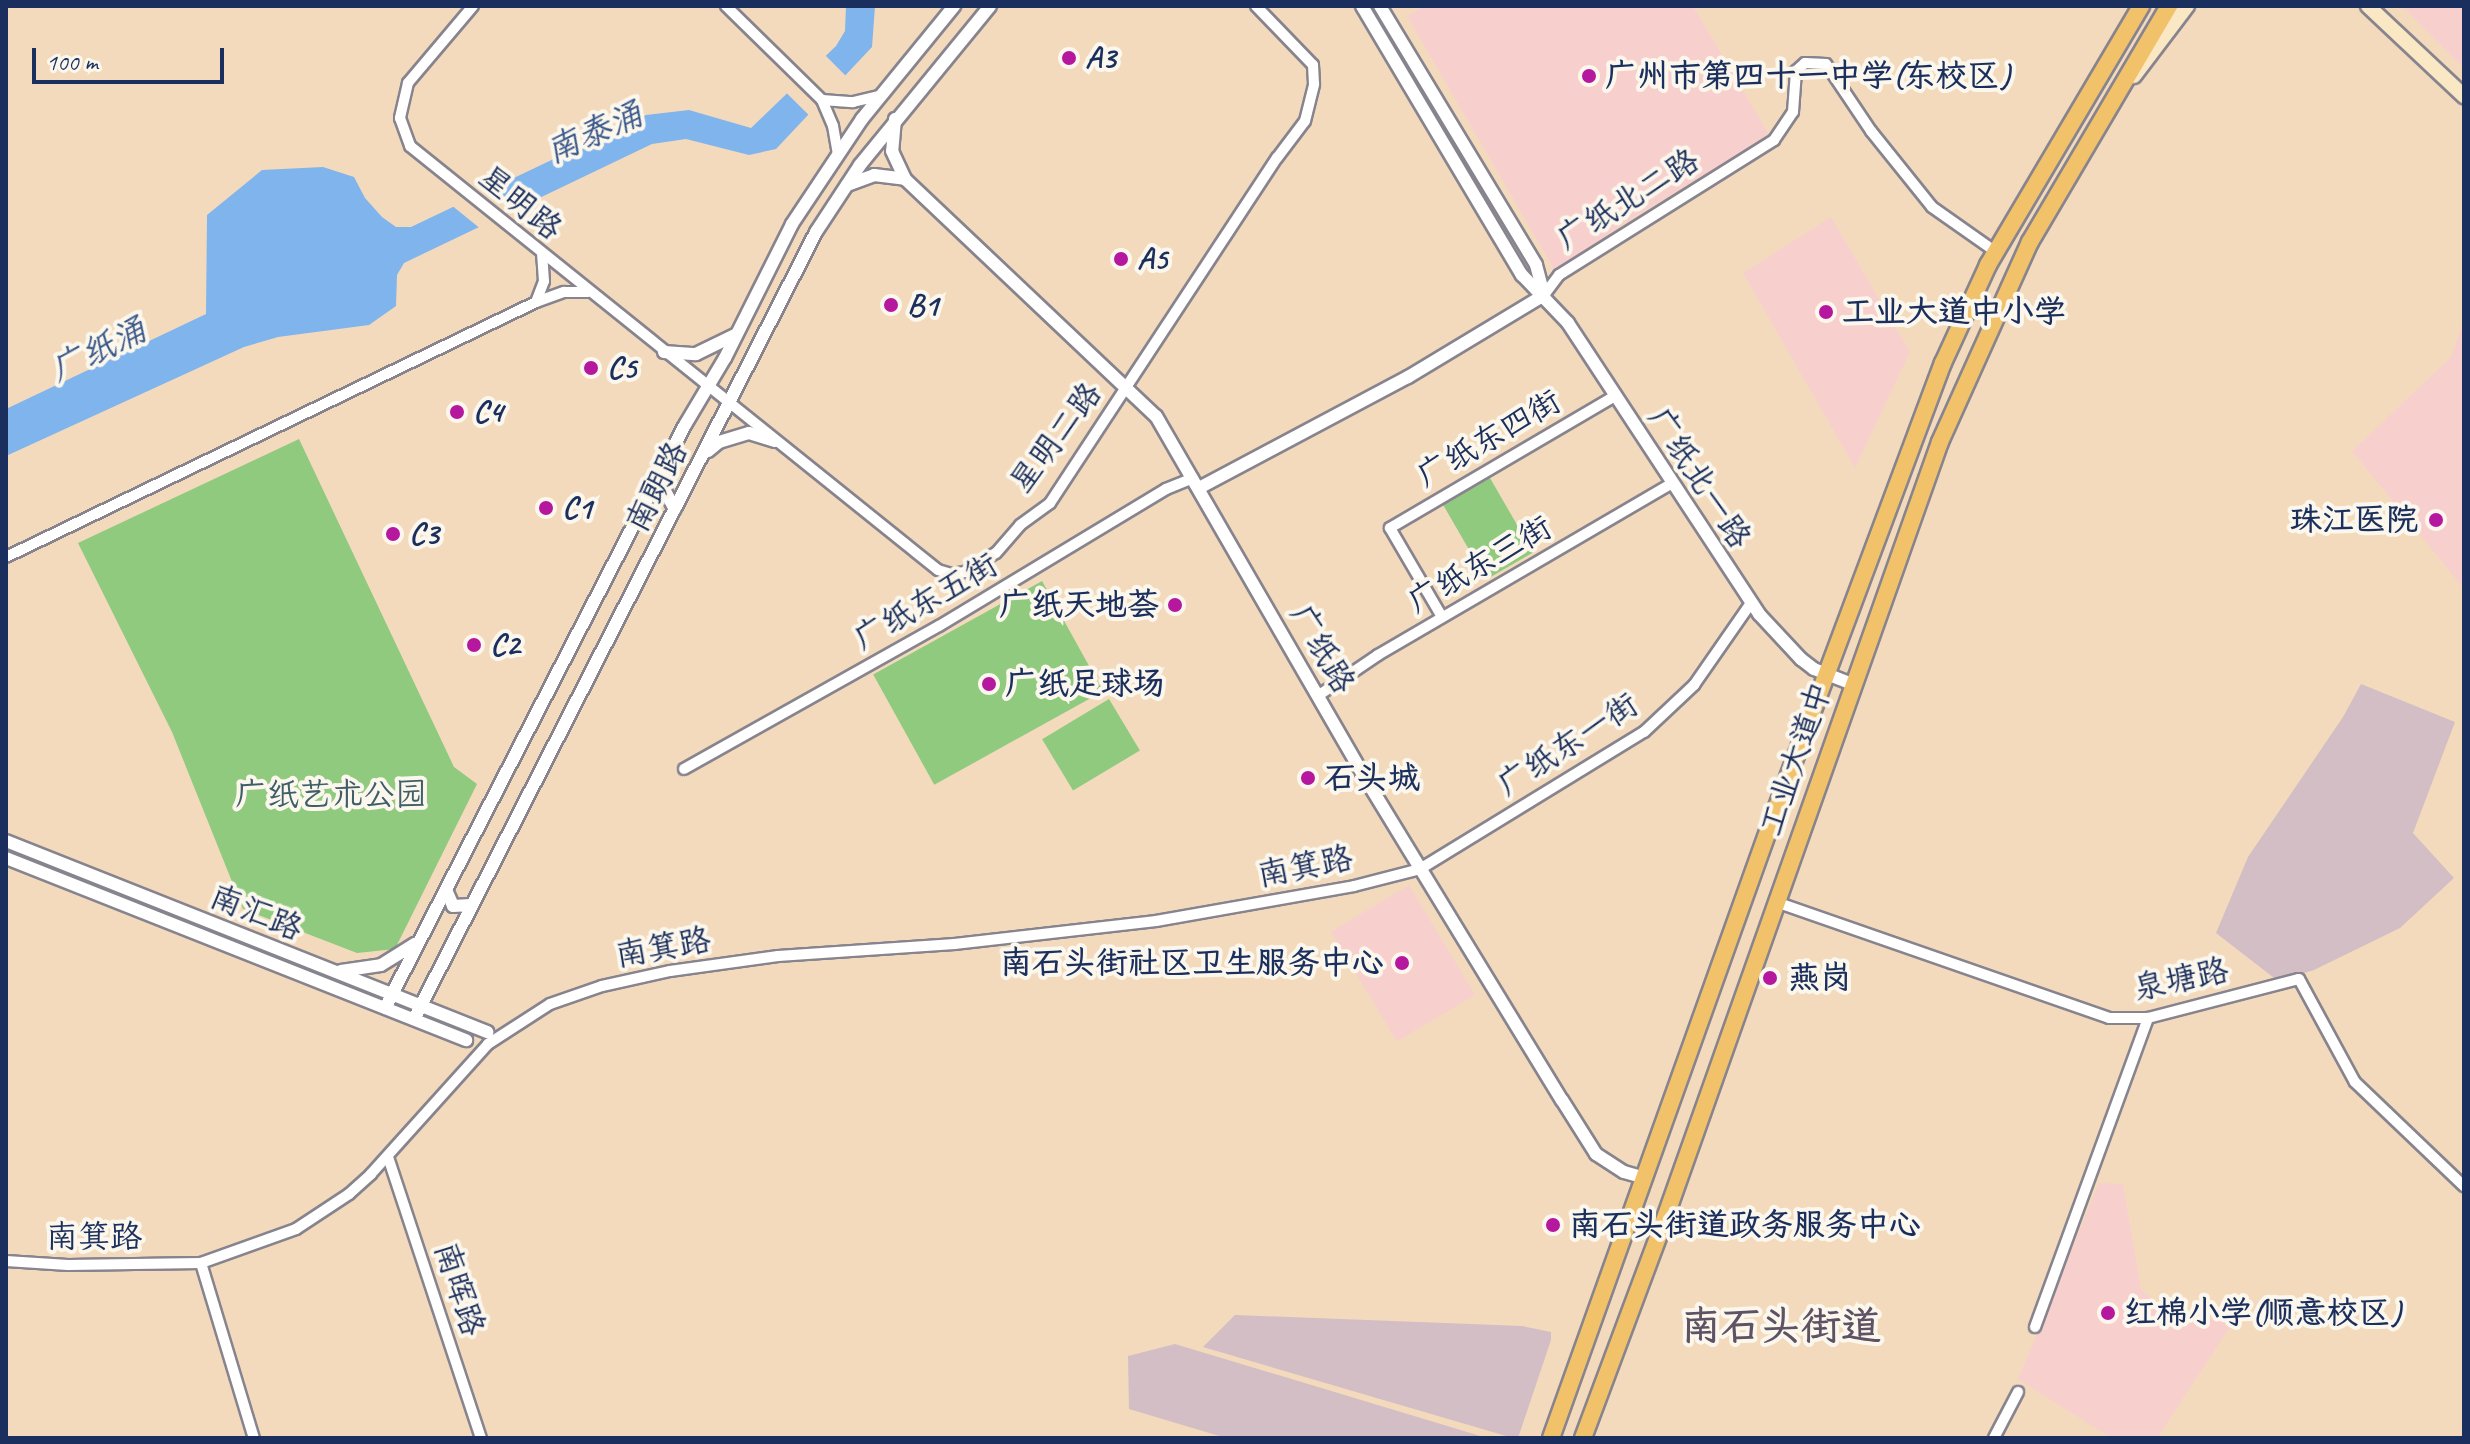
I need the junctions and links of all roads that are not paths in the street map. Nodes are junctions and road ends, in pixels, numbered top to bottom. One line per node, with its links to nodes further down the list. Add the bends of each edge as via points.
1 (473, 6): 23 (street, 星明路, via 413,73 400,118 410,146)
2 (726, 6): 16 (street)
3 (954, 6): 14 (street, 南朗路)
4 (990, 6): 18 (street, 南朗路)
5 (1256, 6): 32 (street, 星明二路, via 1313,65 1314,84 1302,126)
6 (1362, 6): 27 (street, 广纸北一路, via 1522,275)
7 (1380, 6): 27 (street, via 1536,265)
8 (2141, 6): 22 (main road)
9 (2169, 6): 17 (main road, 工业大道中)
10 (2187, 6): 17 (main road)
11 (2368, 6): 15 (main road)
12 (2382, 6): 13 (main road)
13 (2464, 84)
14 (880, 96): 16 (street); 19 (street, 南朗路)
15 (2464, 96)
16 (828, 104): 19 (street)
17 (2102, 117): 45 (main road, 工业大道中, via 2030,242 1969,372)
18 (895, 119): 20 (street, 广纸路, via 892,151); 21 (street, 南朗路)
19 (838, 153): 24 (street, 南朗路, via 792,224)
20 (905, 179): 21 (street, via 874,175); 32 (street, 广纸路)
21 (842, 188): 26 (street, 南朗路)
22 (1996, 252): 27 (street, 广纸北二路, via 1932,207 1826,64 1805,63 1796,71 1793,112 1774,140 1559,275); 44 (main road, via 1929,399)
23 (541, 253): 25 (street, 星明路); 28 (street, via 544,281)
24 (762, 284): 26 (street, via 770,296); 29 (street, 南朗路)
25 (590, 292): 28 (street, via 573,291); 30 (street, 星明路)
26 (784, 294): 34 (street, 南朗路)
27 (1544, 295): 33 (street, 广纸北一路); 37 (street, 广纸北二路, via 1408,377)
28 (536, 302): 41 (street)
29 (738, 333): 30 (street, via 696,354); 31 (street, 南朗路)
30 (664, 352): 31 (street, 星明路)
31 (708, 387): 34 (street, 星明路); 39 (street, 南朗路)
32 (1127, 387): 35 (street, 星明二路, via 1050,503 1020,525 996,553 958,573 938,570); 37 (street, 广纸路, via 1156,416)
33 (1615, 396): 38 (street, 广纸北一路); 43 (street, 广纸东四街, via 1390,528)
34 (729, 404): 35 (street, 星明二路); 36 (street, 南朗路)
35 (775, 441): 36 (street, via 757,433 739,434)
36 (703, 456): 40 (street, 南朗路)
37 (1196, 483): 46 (street, 广纸路); 47 (street, 广纸东五街, via 1166,489 939,626)
38 (1671, 484): 42 (street, 广纸北一路); 43 (street, 广纸东三街)
39 (648, 496): 40 (street, via 666,493); 51 (street, 南朗路)
40 (675, 509): 53 (street, 南朗路)
41 (6, 557)
42 (1751, 603): 44 (street, 广纸北一路, via 1801,659); 50 (street, 广纸东一街, via 1694,685 1644,732)
43 (1442, 617): 46 (street, 广纸东三街)
44 (1826, 674): 45 (street, 广纸北一路); 62 (main road)
45 (1852, 684): 52 (main road, 工业大道中)
46 (1319, 695): 50 (street, 广纸路)
47 (684, 769)
48 (6, 841): 55 (street, 南汇路)
49 (6, 858): 56 (street, 南汇路)
50 (1420, 869): 61 (street, 南箕路, via 1156,921 955,944 778,956 602,986 550,1004 488,1044); 62 (street, 广纸路, via 1596,1154)
51 (446, 890): 53 (street, via 453,906); 54 (street, 南朗路)
52 (1776, 902): 57 (street, 泉塘路, via 2109,1018); 68 (main road, 工业大道中)
53 (471, 905): 58 (street, 南朗路)
54 (421, 939): 55 (street, via 381,965); 56 (street, 南朗路)
55 (332, 971): 59 (street, 南汇路)
56 (385, 1008): 58 (street, 南汇路)
57 (2148, 1018): 63 (street, 泉塘路, via 2299,979 2355,1082); 66 (street)
58 (414, 1019): 60 (street, 南汇路)
59 (487, 1032)
60 (466, 1040)
61 (388, 1157): 65 (street, 南箕路, via 349,1194 296,1229); 70 (street, 南晖路)
62 (1645, 1178): 71 (main road)
63 (2464, 1186)
64 (6, 1261): 65 (street, 南箕路)
65 (201, 1263): 69 (street)
66 (2035, 1327)
67 (2018, 1392): 74 (street)
68 (1589, 1421): 72 (main road, 工业大道中); 73 (main road)
69 (254, 1438)
70 (481, 1438)
71 (1551, 1438)
72 (1583, 1438)
73 (1595, 1438)
74 (1994, 1438)

